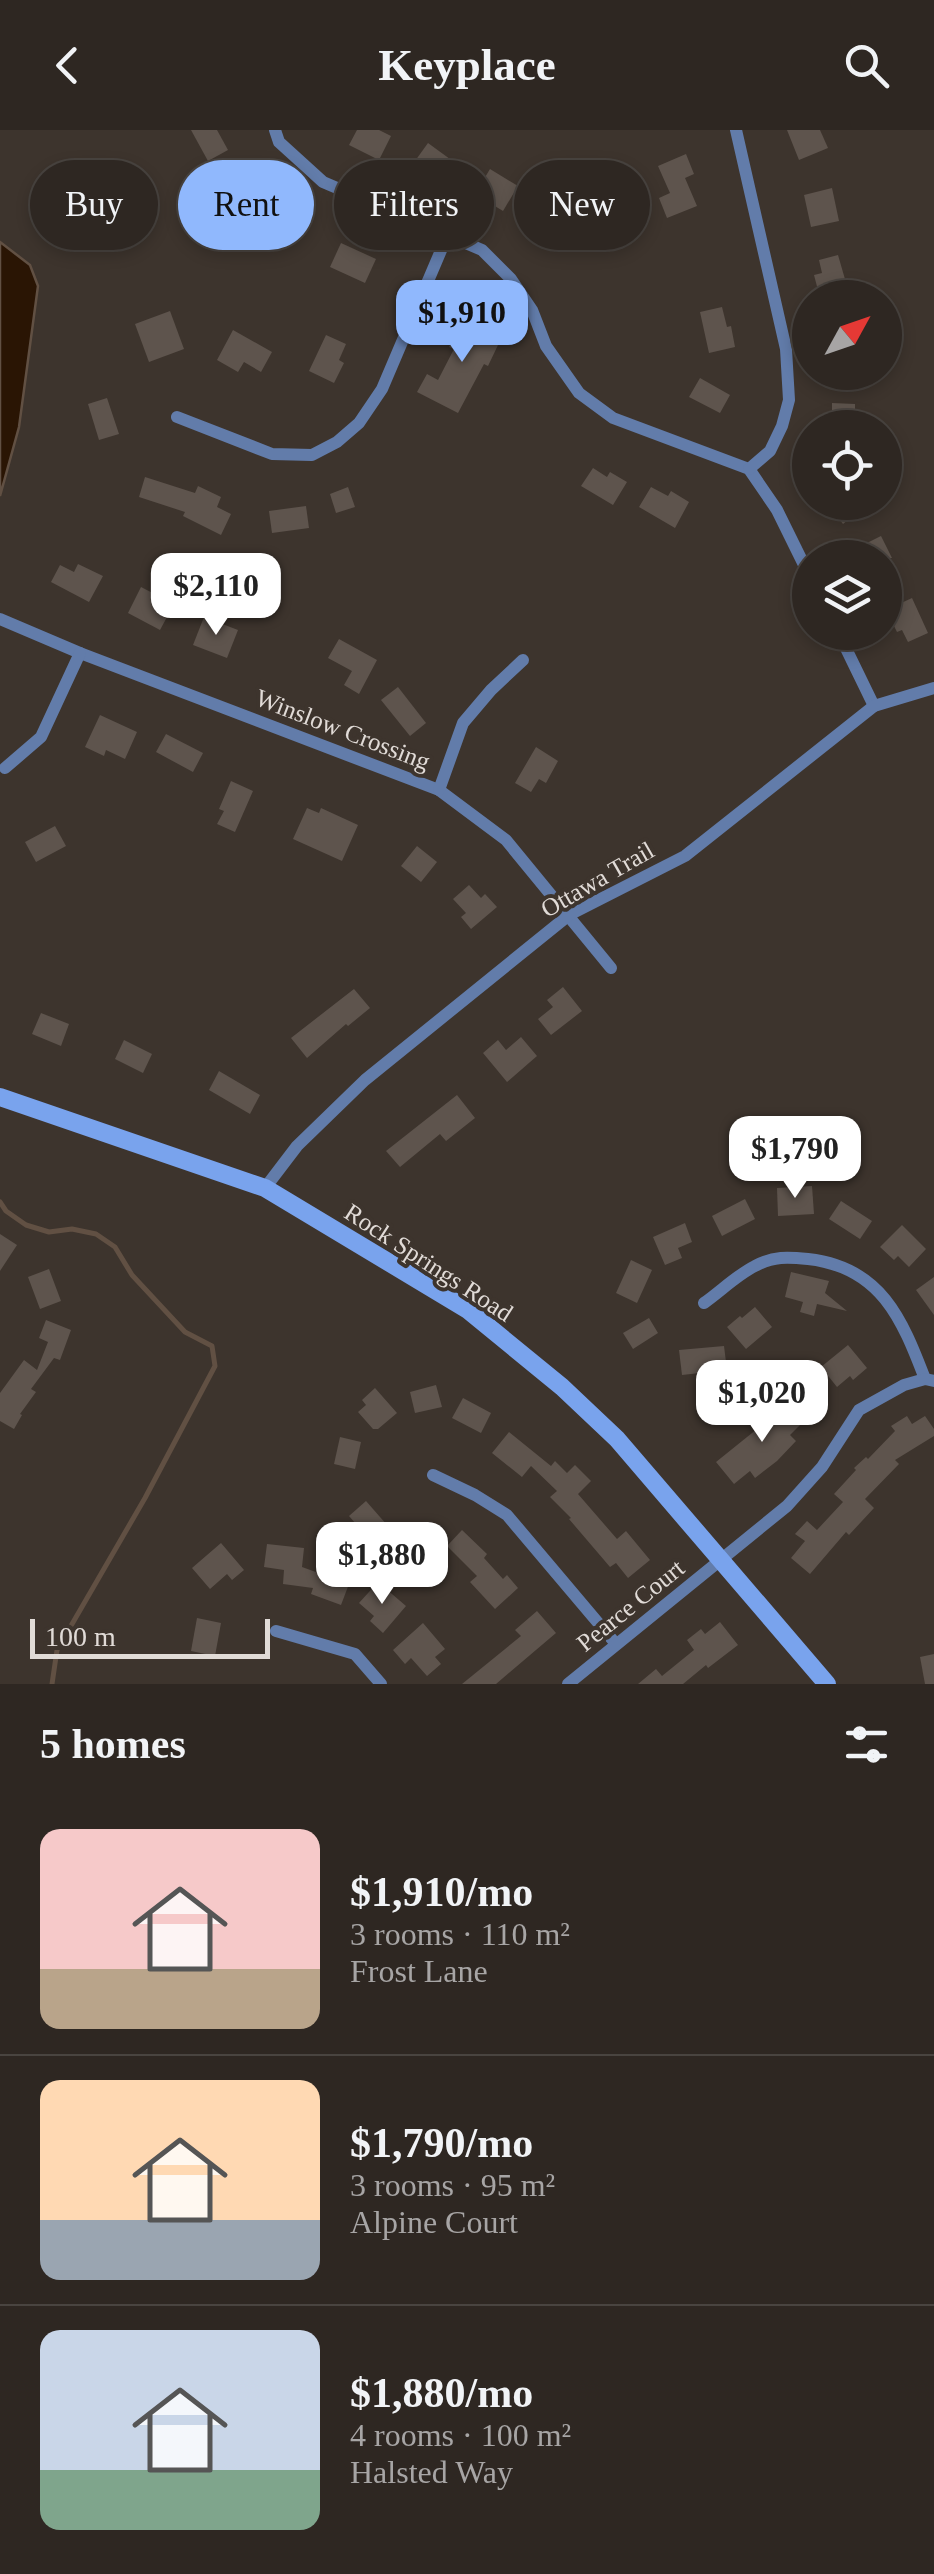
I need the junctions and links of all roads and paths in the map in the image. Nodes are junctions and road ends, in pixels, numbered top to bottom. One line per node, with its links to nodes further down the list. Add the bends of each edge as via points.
1 (275, 130): 3 (street, via 278,142)
2 (736, 130): 7 (street, via 786,349 789,400 770,451)
3 (334, 187)
4 (441, 250): 6 (street, via 382,389 337,442 312,455 272,454)
5 (482, 250): 7 (street, via 532,310 546,346 578,393 613,418)
6 (177, 417)
7 (748, 469): 8 (street)
8 (792, 542)
9 (0, 619): 11 (street, Winslow Crossing)
10 (847, 650): 14 (street)
11 (80, 652): 15 (street, via 41,736); 16 (street, Winslow Crossing)
12 (523, 660): 16 (street, via 463,723)
13 (934, 688): 14 (street, Ottawa Trail)
14 (874, 706): 17 (street, Ottawa Trail, via 685,856)
15 (5, 768)
16 (439, 790): 17 (street, Winslow Crossing, via 506,840)
17 (569, 915): 18 (street, Winslow Crossing); 20 (street, Ottawa Trail, via 365,1080 296,1146)
18 (610, 968)
19 (0, 1097): 20 (street, Rock Springs Road)
20 (266, 1188): 24 (street, Rock Springs Road, via 468,1310 562,1387 617,1439)
21 (704, 1303): 22 (street, via 754,1266 782,1256 829,1261 876,1289 904,1324)
22 (930, 1380): 24 (street, Pearce Court, via 904,1385 860,1410 787,1506)
23 (433, 1474): 26 (street, via 507,1515)
24 (720, 1560): 26 (street, Pearce Court); 29 (street, Rock Springs Road)
25 (276, 1631): 27 (street, via 355,1654)
26 (616, 1644): 28 (street, Pearce Court)
27 (381, 1684)
28 (568, 1684)
29 (827, 1684)

